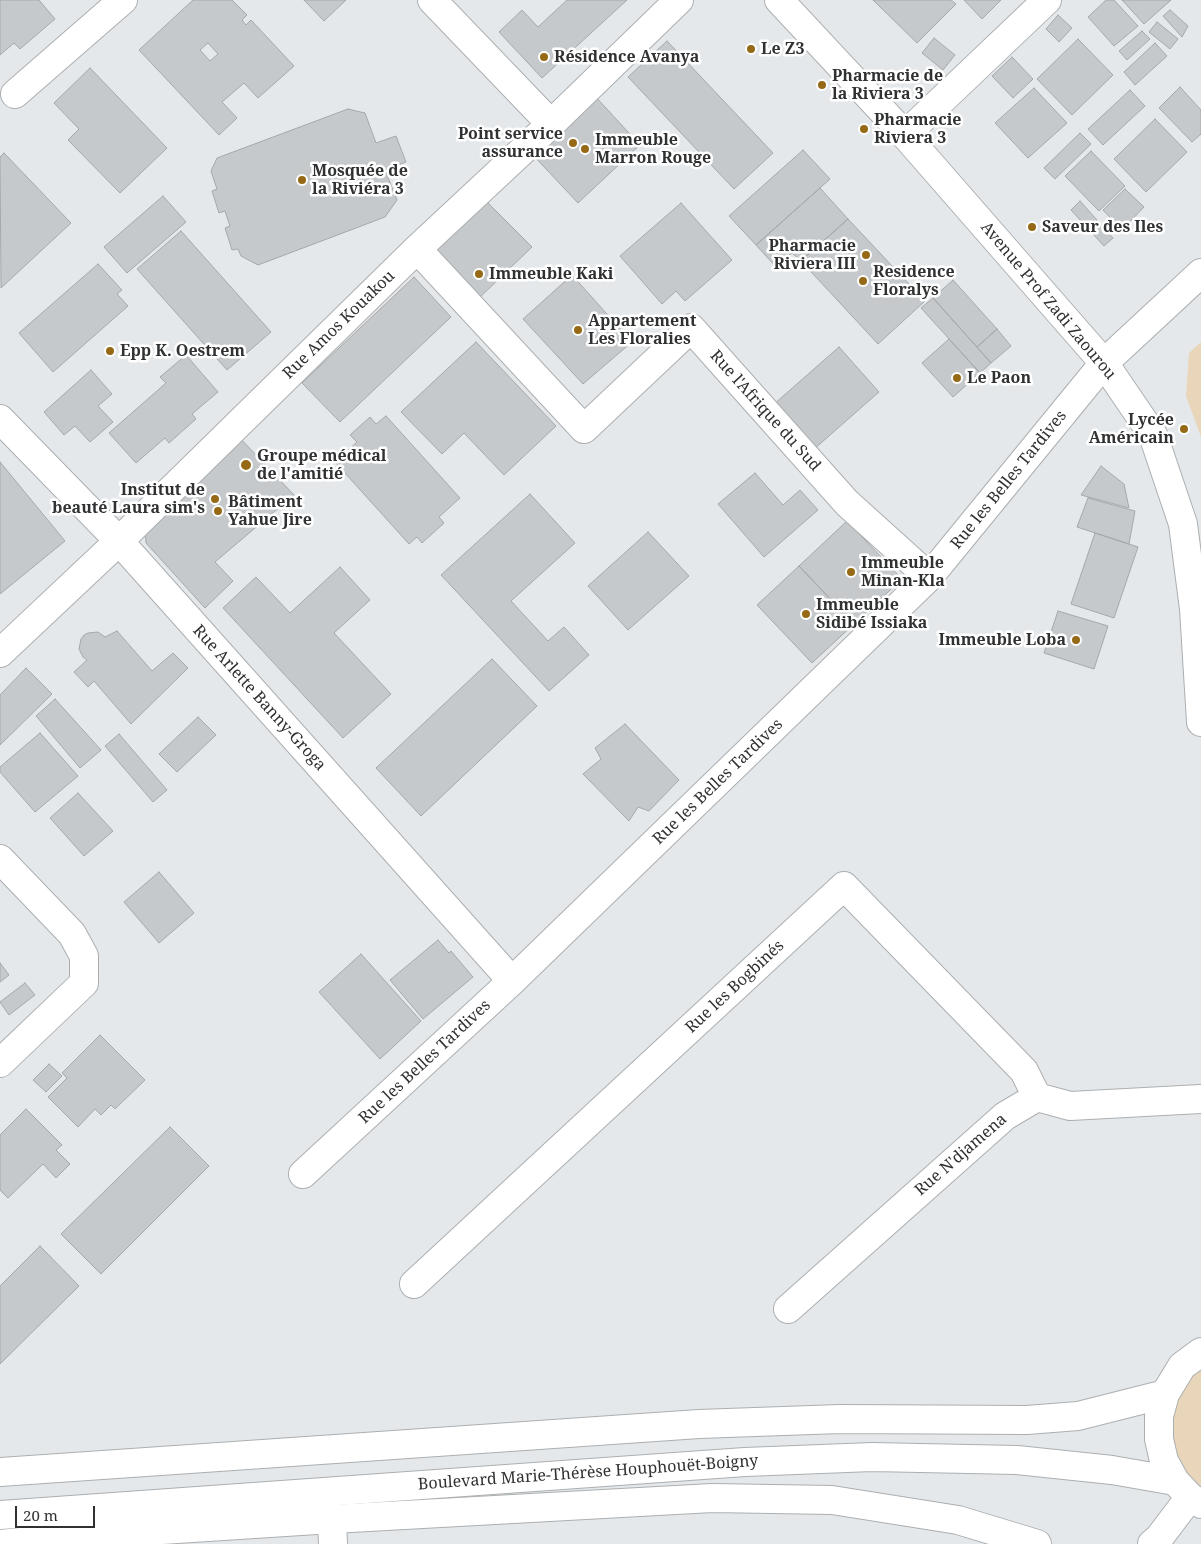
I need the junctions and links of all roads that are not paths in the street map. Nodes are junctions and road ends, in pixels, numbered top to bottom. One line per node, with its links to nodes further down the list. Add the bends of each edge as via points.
1 (123, 0): 6 (street)
2 (432, 0): 7 (street)
3 (679, 0): 7 (street, Rue Amos Kouakou)
4 (778, 0): 8 (street, Avenue Prof Zadi Zaourou)
5 (1047, 0): 8 (street)
6 (15, 94)
7 (552, 124): 9 (street, Rue Amos Kouakou)
8 (905, 135): 11 (street, Avenue Prof Zadi Zaourou)
9 (416, 249): 13 (street, Rue Amos Kouakou); 14 (street, Rue l'Afrique du Sud, via 584,429 691,328 847,503)
10 (1201, 274): 11 (street, Rue les Belles Tardives)
11 (1104, 363): 14 (street, Rue les Belles Tardives); 16 (street, Avenue Prof Zadi Zaourou, via 1153,435 1183,524 1194,609)
12 (0, 419): 13 (street, Rue Arlette Banny-Groga)
13 (119, 541): 15 (street, Rue Amos Kouakou); 18 (street, Rue Arlette Banny-Groga)
14 (929, 576): 18 (street, Rue les Belles Tardives)
15 (0, 653)
16 (1201, 722)
17 (0, 859): 19 (street, via 72,934 84,956 84,983)
18 (512, 981): 22 (street, Rue les Belles Tardives)
19 (0, 1063)
20 (1037, 1097): 21 (street, via 1070,1106); 23 (street, Rue les Bogbinés, via 1024,1071 844,886); 24 (street, Rue N'djamena, via 1005,1116)
21 (1201, 1099)
22 (303, 1174)
23 (414, 1284)
24 (788, 1309)
25 (1201, 1352): 26 (street, via 1182,1366)
26 (1165, 1394): 27 (street, via 1078,1416 1027,1420 840,1419 699,1424); 28 (street, via 1159,1416 1159,1439 1164,1461)
27 (0, 1472)
28 (1193, 1499): 29 (street, Boulevard Marie-Thérèse Houphouët-Boigny, via 1112,1470 1017,1460 872,1457 745,1462); 33 (street)
29 (0, 1515)
30 (333, 1531): 31 (street, via 109,1533); 32 (street, via 712,1498 832,1500 958,1520)
31 (0, 1544)
32 (1036, 1544)
33 (1152, 1544)

